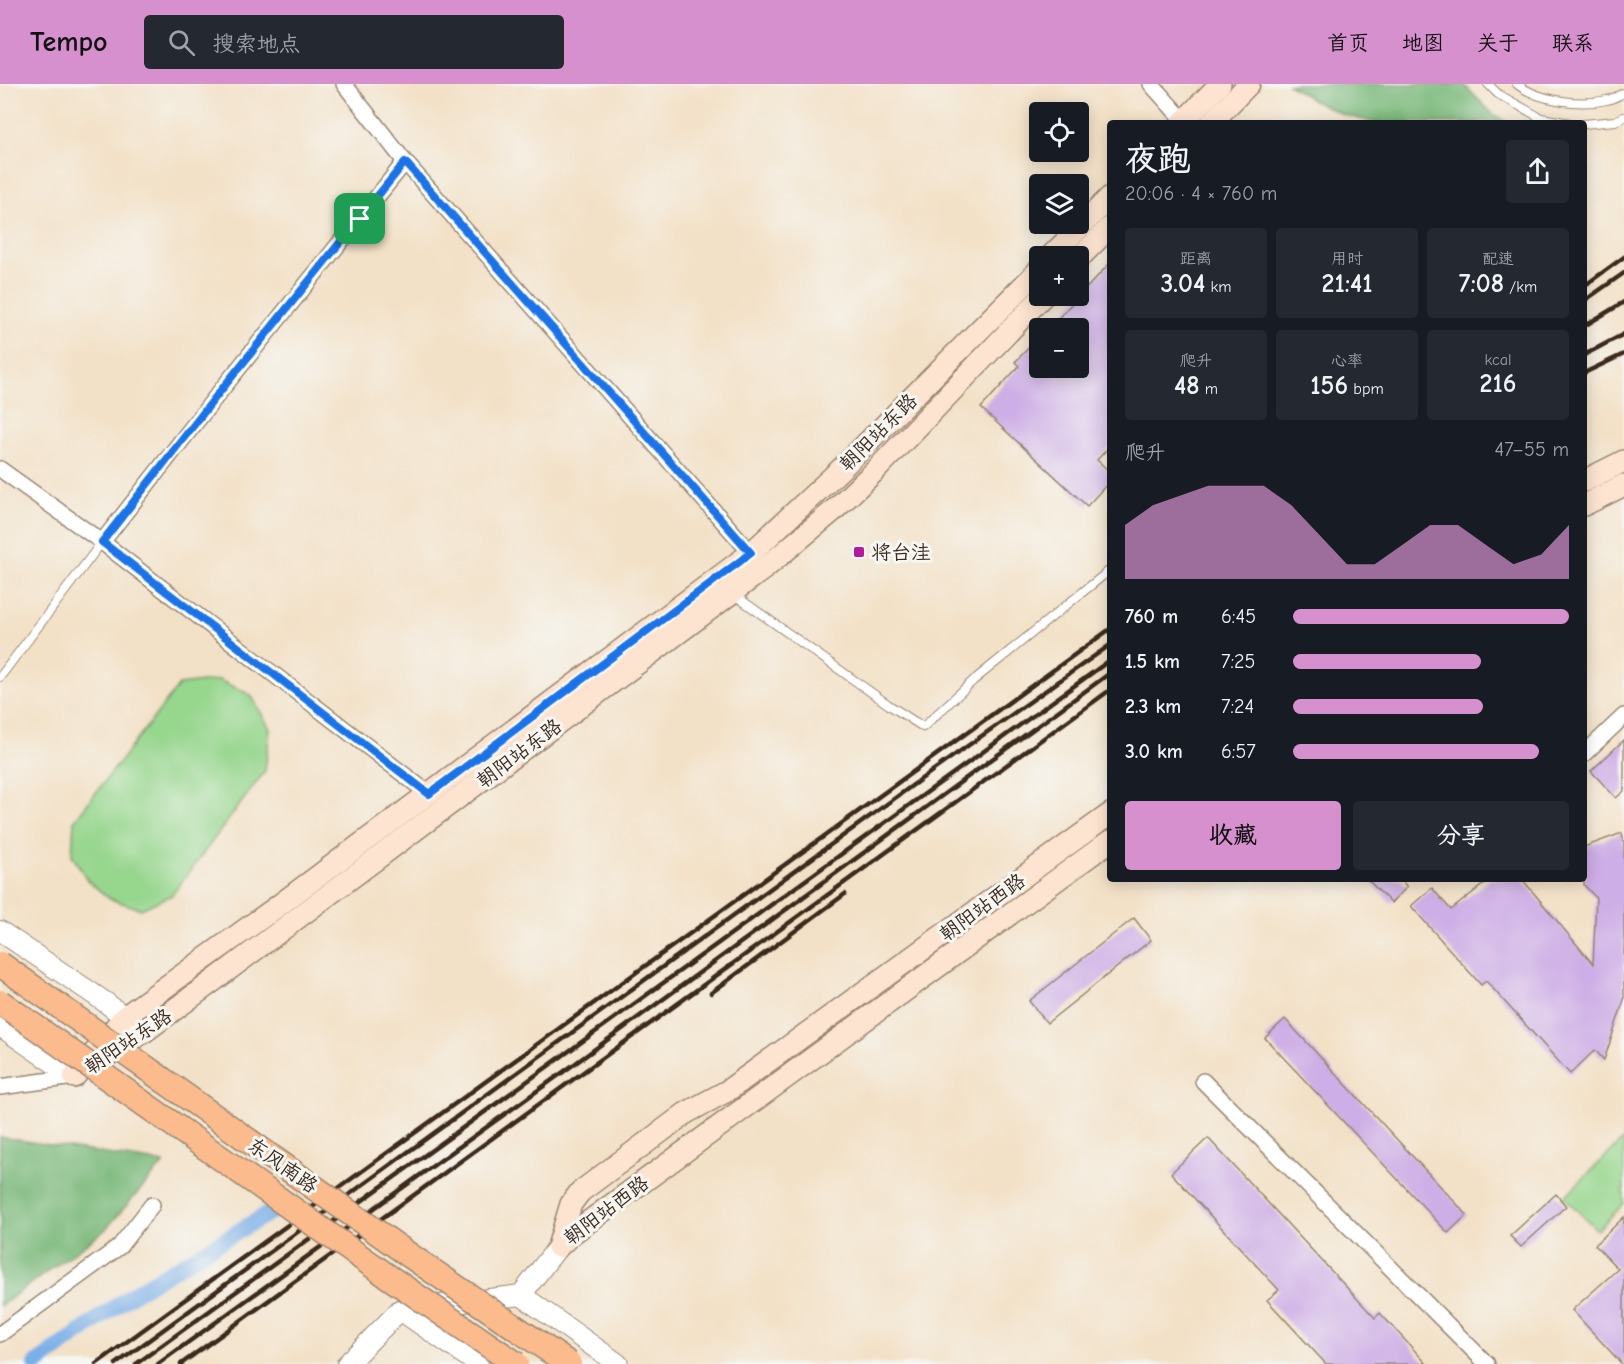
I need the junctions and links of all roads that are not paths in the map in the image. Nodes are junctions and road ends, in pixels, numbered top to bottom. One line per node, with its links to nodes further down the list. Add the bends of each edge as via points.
1 (344, 84): 14 (street)
2 (1150, 84): 9 (street)
3 (1220, 84): 10 (main road)
4 (1249, 84): 11 (main road)
5 (1488, 84): 12 (lane, via 1498,94 1541,118)
6 (1517, 84): 7 (lane, via 1526,91 1570,103 1608,100)
7 (1624, 93)
8 (1624, 117): 13 (lane)
9 (1181, 120)
10 (1185, 120)
11 (1214, 120)
12 (1553, 120)
13 (1587, 124)
14 (405, 162): 26 (street); 27 (street)
15 (1107, 200): 17 (main road)
16 (1107, 230): 18 (main road)
17 (1061, 246)
18 (1089, 248)
19 (1029, 279): 27 (main road, 朝阳站东路, via 843,467)
20 (1033, 306): 29 (main road, 朝阳站东路, via 833,511)
21 (1624, 461): 23 (main road)
22 (0, 470): 26 (street)
23 (1587, 480)
24 (1624, 485): 25 (main road)
25 (1587, 504)
26 (102, 542): 30 (lane); 33 (street)
27 (751, 553): 33 (main road, 朝阳站东路)
28 (1107, 572): 29 (lane, via 974,680 923,728)
29 (732, 593): 41 (main road, 朝阳站东路)
30 (0, 677)
31 (1624, 716): 32 (street)
32 (1587, 751)
33 (429, 794): 39 (main road, 朝阳站东路)
34 (1107, 816): 46 (main road, 朝阳站西路, via 727,1091 686,1113 580,1192 571,1204)
35 (1107, 843): 46 (main road, 朝阳站西路)
36 (0, 931): 39 (street)
37 (0, 964): 53 (main road, 东风南路, bridge)
38 (0, 1002): 52 (main road, 东风南路, bridge)
39 (124, 1017): 41 (street); 42 (main road, 朝阳站东路)
40 (0, 1026): 42 (street)
41 (144, 1032): 42 (main road, 朝阳站东路)
42 (74, 1077): 44 (street)
43 (1203, 1081): 55 (street)
44 (0, 1087)
45 (152, 1205): 49 (street, via 119,1247)
46 (558, 1247): 47 (street)
47 (521, 1294): 48 (street); 54 (street)
48 (400, 1310): 50 (street); 51 (street)
49 (0, 1334)
50 (347, 1364)
51 (478, 1364)
52 (516, 1364)
53 (569, 1364)
54 (618, 1364)
55 (1487, 1364)

